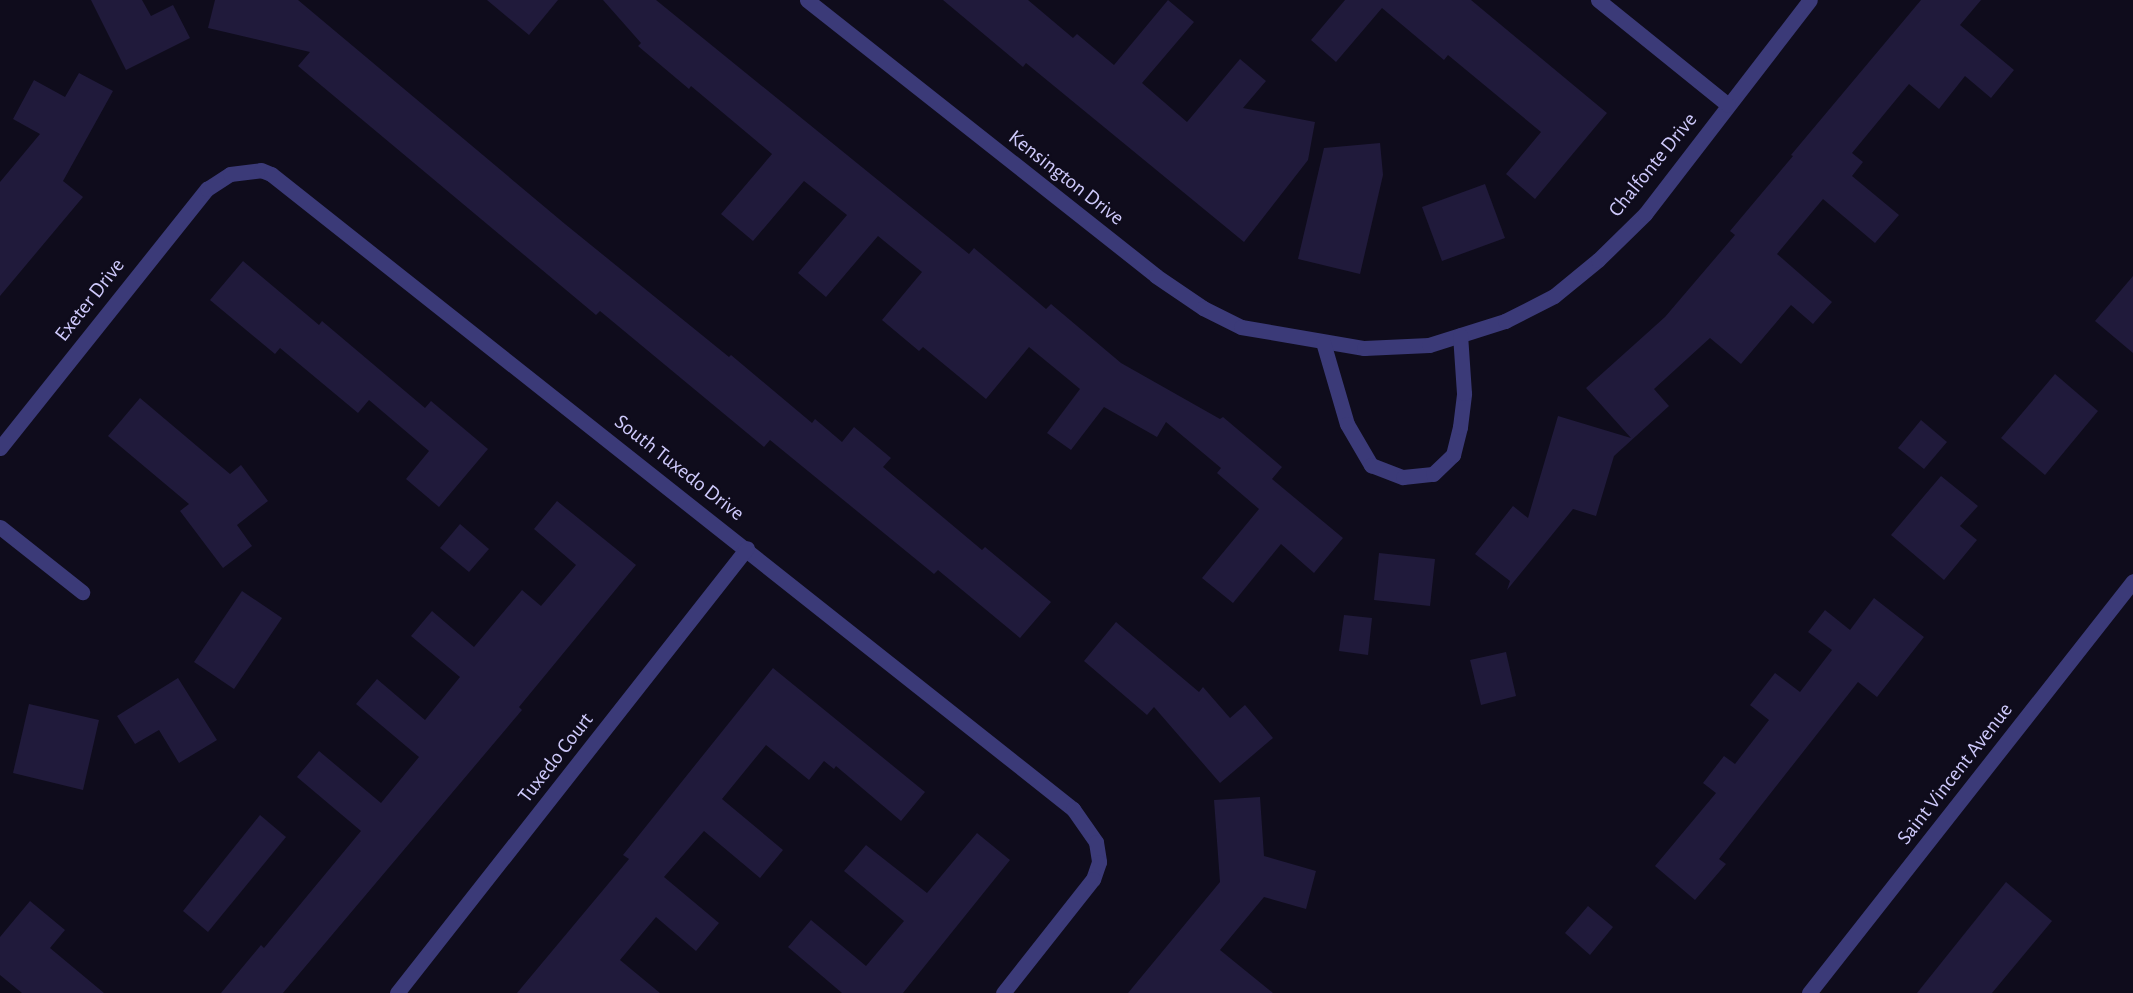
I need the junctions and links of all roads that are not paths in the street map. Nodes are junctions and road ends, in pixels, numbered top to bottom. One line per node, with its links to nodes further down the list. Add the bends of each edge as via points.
1 (807, 0): 7 (street, Kensington Drive, via 1156,276 1203,308 1241,327)
2 (1598, 0): 4 (street)
3 (1810, 0): 4 (street, Chalfonte Drive)
4 (1728, 105): 6 (street, Chalfonte Drive, via 1645,214 1598,260 1554,296 1505,321)
5 (216, 181): 9 (street, Exeter Drive, via 199,197); 11 (street, South Tuxedo Drive, via 245,170 271,174)
6 (1460, 335): 7 (street, via 1464,393 1453,455 1433,474 1403,477 1371,465 1347,424); 8 (street, Chalfonte Drive)
7 (1323, 342): 8 (street, Kensington Drive, via 1365,348)
8 (1429, 345)
9 (0, 448)
10 (0, 527): 13 (street)
11 (747, 548): 14 (street, Tuxedo Court); 15 (street, South Tuxedo Drive, via 1073,809 1096,842 1099,862 1093,879)
12 (2133, 581): 16 (street, Saint Vincent Avenue)
13 (82, 592)
14 (397, 993)
15 (1003, 993)
16 (1809, 993)

